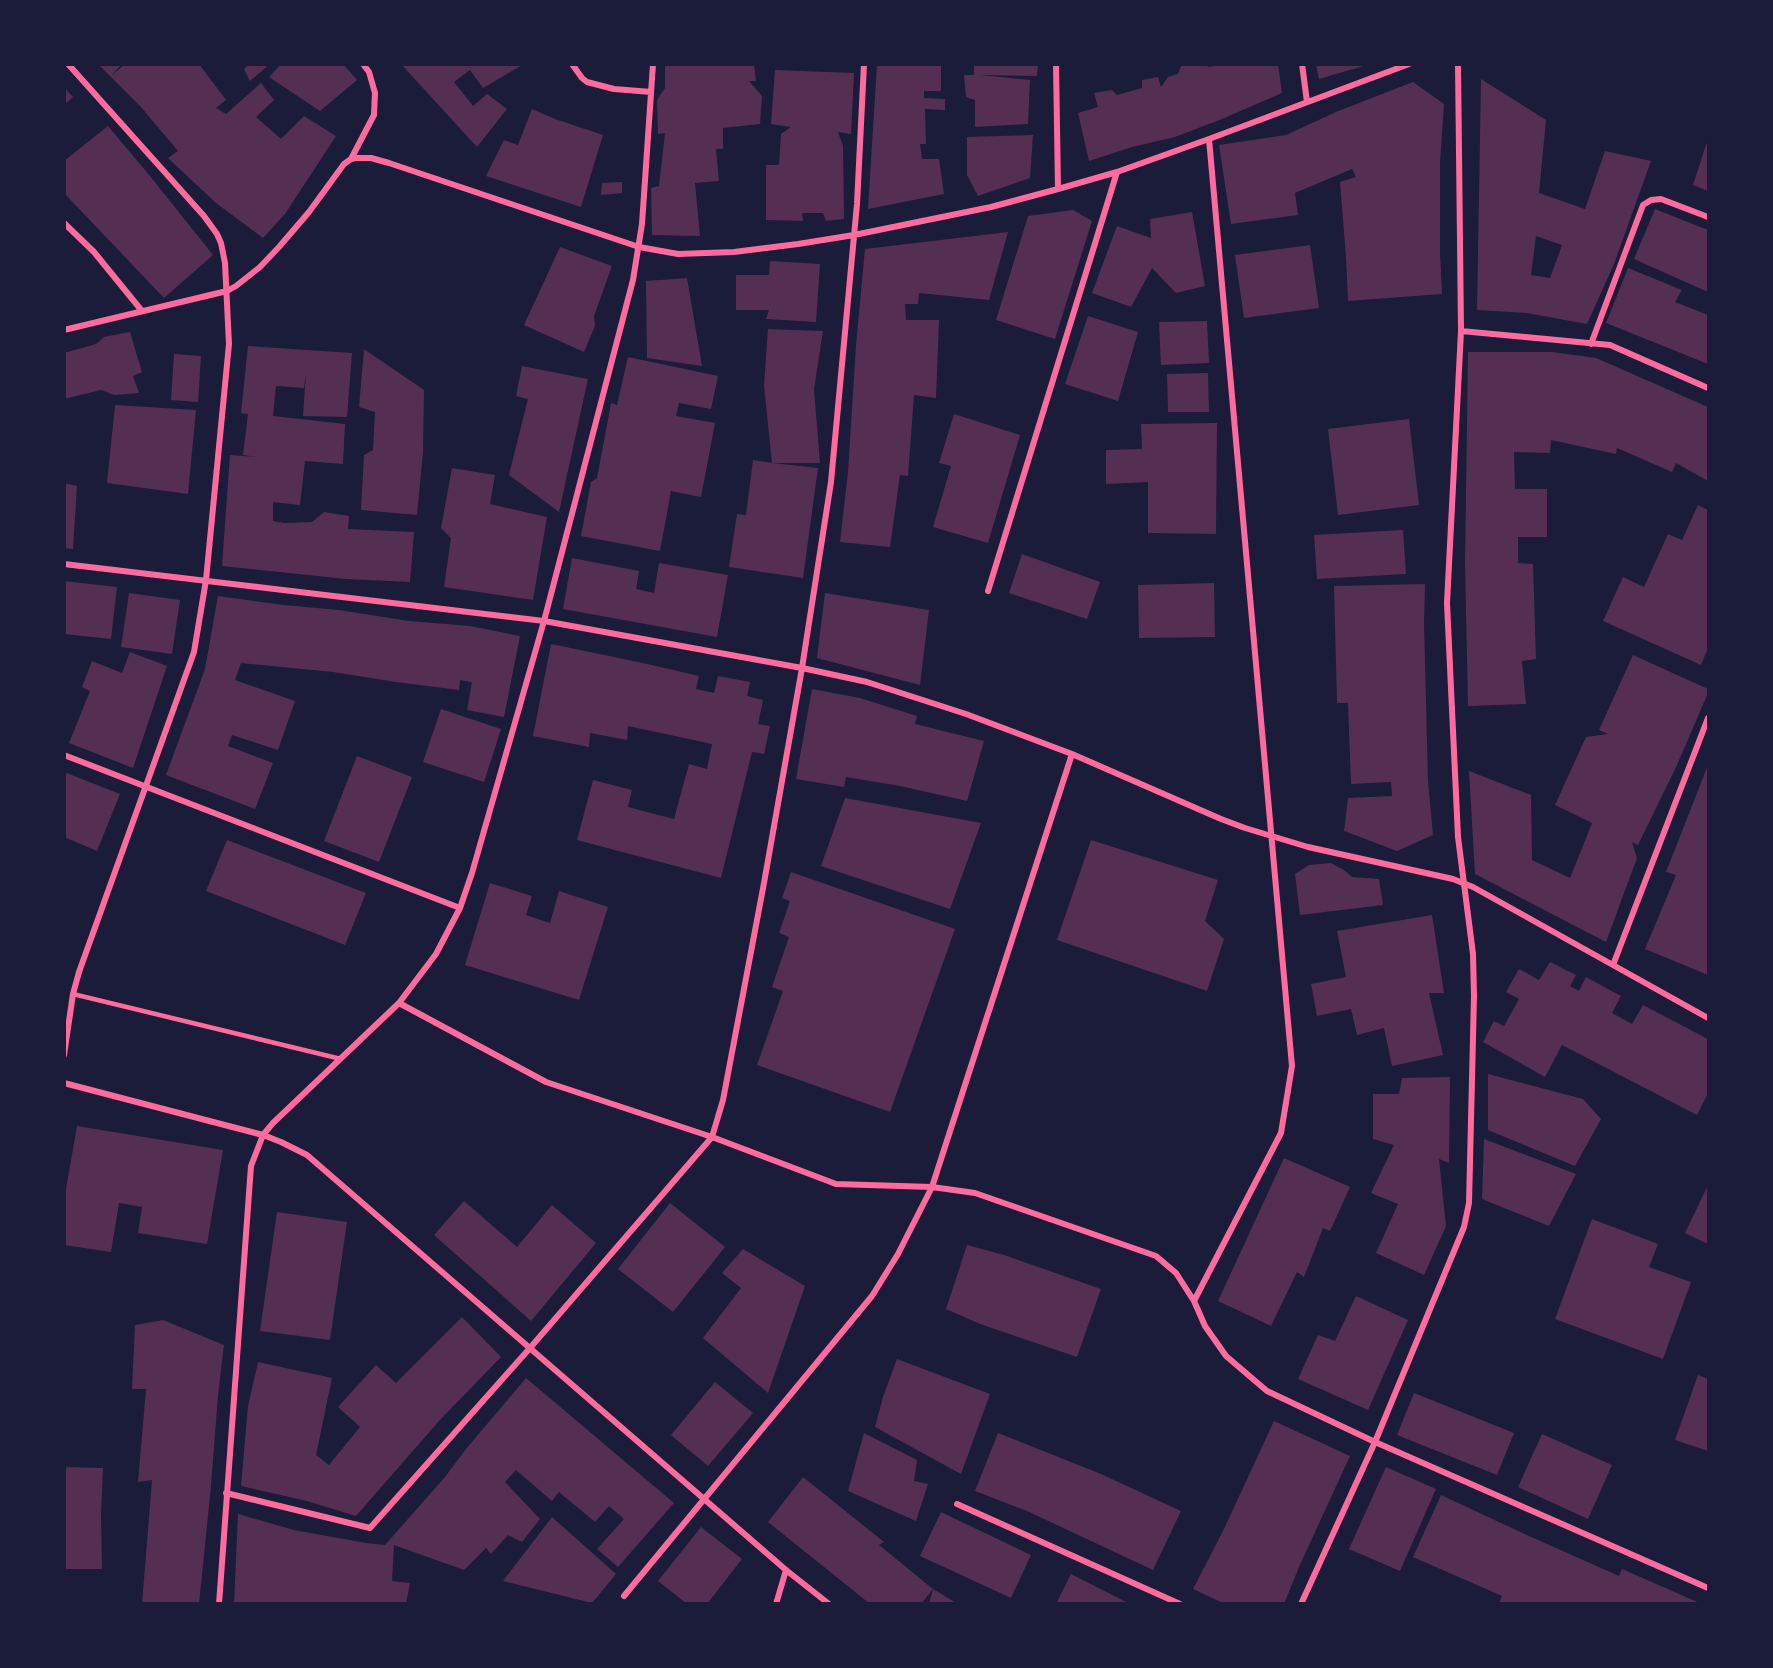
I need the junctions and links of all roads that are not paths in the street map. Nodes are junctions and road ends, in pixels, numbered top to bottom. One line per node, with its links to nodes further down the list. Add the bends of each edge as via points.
1 (68, 64): 20 (street, via 210,224 224,252)
2 (363, 64): 13 (street, via 375,93 374,115)
3 (572, 64): 10 (street, via 587,82)
4 (653, 64): 10 (street)
5 (864, 64): 18 (street)
6 (1056, 64): 15 (street)
7 (1302, 64): 11 (street)
8 (1409, 64): 11 (street)
9 (1458, 64): 23 (street)
10 (651, 92): 19 (street)
11 (1307, 102): 12 (street)
12 (1209, 139): 14 (street); 35 (street)
13 (351, 159): 19 (street, via 363,157 389,163); 20 (street, via 279,247)
14 (1117, 172): 15 (street); 28 (street)
15 (1058, 189): 18 (street)
16 (1708, 217): 24 (street, via 1661,199 1643,205)
17 (64, 223): 21 (street, via 94,252)
18 (854, 235): 19 (street, via 704,254); 30 (street, via 831,482)
19 (639, 247): 29 (street)
20 (227, 291): 21 (street); 27 (street, via 229,344)
21 (142, 311): 22 (street)
22 (64, 330)
23 (1461, 332): 24 (street); 36 (street, via 1448,603 1457,821)
24 (1591, 344): 25 (street, via 1610,345)
25 (1708, 388)
26 (64, 564): 27 (street)
27 (206, 580): 29 (street); 34 (street, via 190,664)
28 (988, 591)
29 (544, 621): 30 (street); 37 (street)
30 (802, 668): 32 (street, via 920,698); 46 (street, via 726,1088)
31 (1708, 718): 38 (street)
32 (1072, 754): 35 (street); 47 (street)
33 (64, 755): 34 (street)
34 (146, 787): 37 (street); 39 (street)
35 (1271, 837): 36 (street, via 1441,875); 48 (street, via 1292,1066 1281,1133)
36 (1465, 884): 38 (street); 50 (street, via 1474,996 1471,1168 1466,1221)
37 (460, 909): 40 (street, via 436,954)
38 (1613, 965): 41 (street)
39 (73, 994): 42 (street); 43 (lane)
40 (399, 1003): 43 (street); 46 (street, via 546,1082)
41 (1708, 1018)
42 (64, 1055)
43 (341, 1059): 45 (street)
44 (64, 1083): 45 (street)
45 (263, 1135): 49 (street, via 307,1155); 51 (street, via 249,1180)
46 (712, 1137): 47 (street, via 836,1184); 49 (street)
47 (932, 1187): 48 (street, via 975,1193 1156,1256 1176,1273); 52 (street, via 872,1296)
48 (1194, 1301): 50 (street, via 1205,1326 1226,1356 1267,1391)
49 (530, 1348): 51 (street, via 370,1528); 52 (street)
50 (1375, 1442): 55 (street); 61 (street)
51 (226, 1492): 57 (street)
52 (705, 1500): 54 (street); 56 (street)
53 (957, 1504): 60 (street)
54 (786, 1570): 58 (street); 59 (street)
55 (1708, 1588)
56 (624, 1596)
57 (219, 1604)
58 (776, 1604)
59 (829, 1604)
60 (1180, 1604)
61 (1301, 1604)

